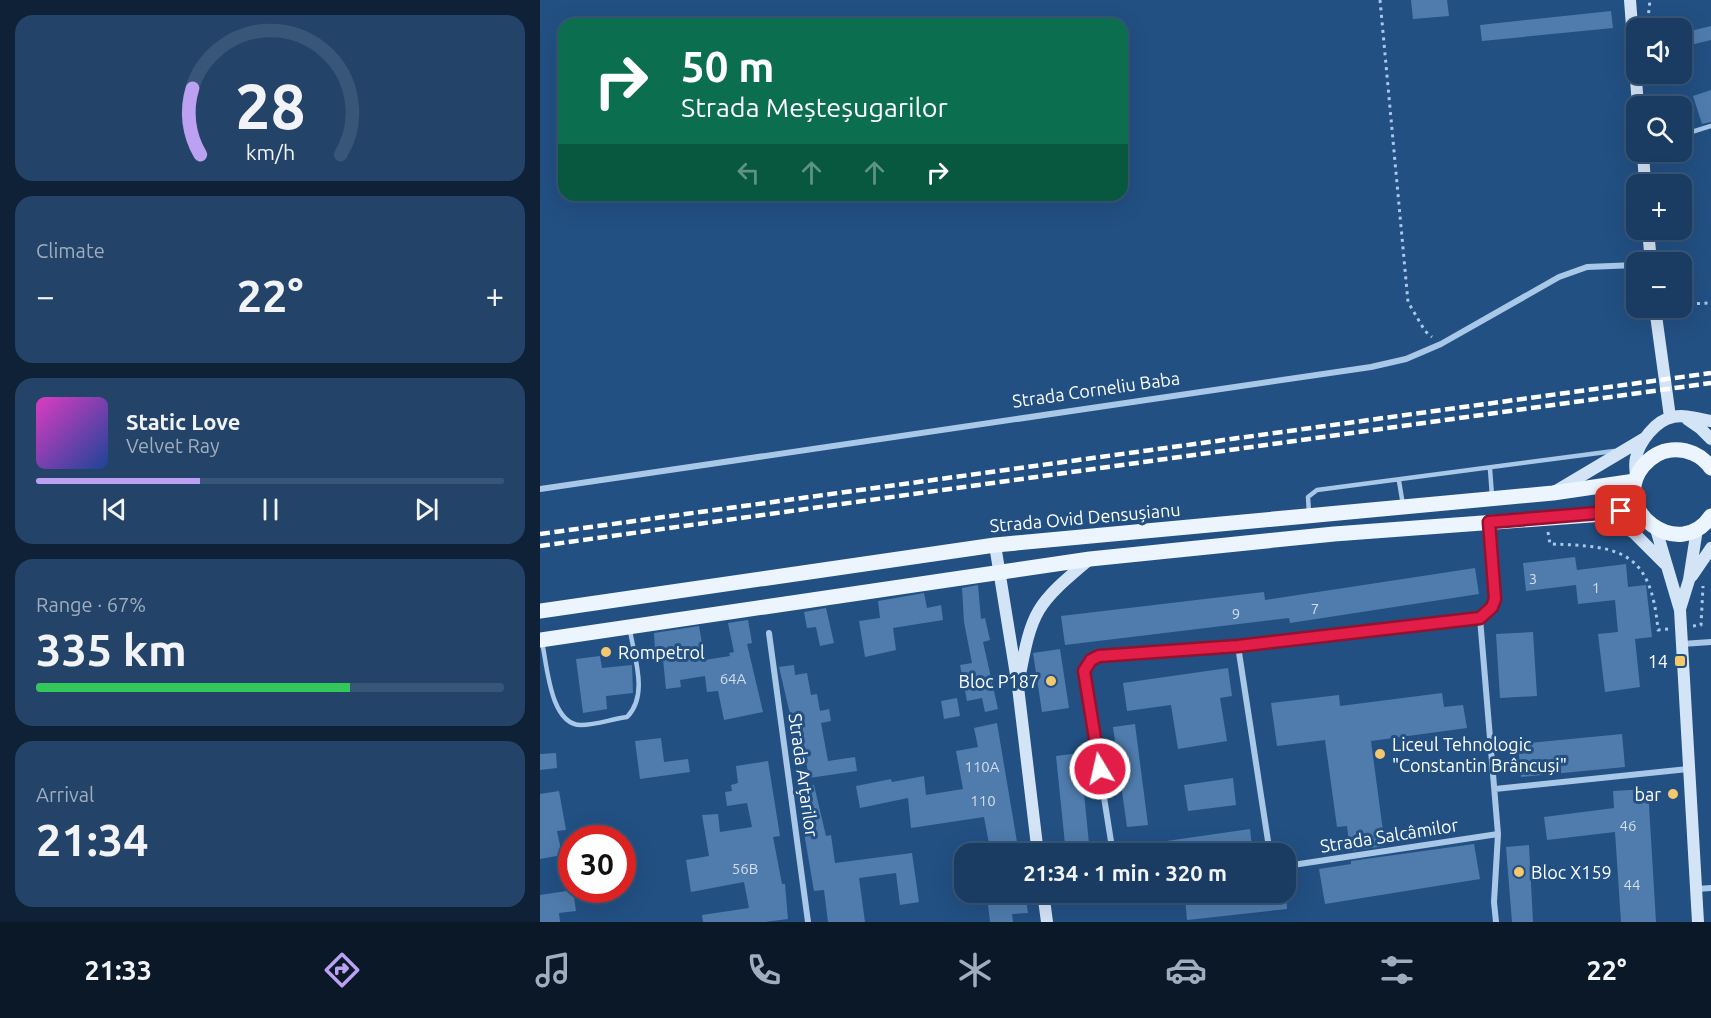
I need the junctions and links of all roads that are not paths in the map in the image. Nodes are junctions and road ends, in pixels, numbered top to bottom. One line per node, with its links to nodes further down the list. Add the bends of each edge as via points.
1 (1630, 0): 2 (main road)
2 (1637, 96)
3 (1711, 126): 4 (lane)
4 (1692, 132)
5 (1626, 265): 16 (street, Strada Corneliu Baba, via 1587,267 1559,277 1441,344 1407,359 1371,367)
6 (1657, 318): 7 (main road)
7 (1676, 416): 8 (main road); 9 (main road); 10 (main road, via 1701,428)
8 (1711, 421)
9 (1645, 438): 11 (main road); 14 (main road, via 1635,459)
10 (1711, 439)
11 (1625, 449): 13 (lane); 17 (main road)
12 (1711, 468): 14 (main road, via 1690,452 1669,450 1649,460)
13 (1490, 469): 15 (lane); 18 (lane)
14 (1636, 479): 17 (main road, Strada Ovid Densușianu); 20 (main road)
15 (1400, 481): 19 (lane); 22 (lane, via 1313,492 1307,501)
16 (540, 489)
17 (1553, 493): 18 (main road, Strada Ovid Densușianu)
18 (1492, 499): 19 (main road, Strada Ovid Densușianu)
19 (1403, 507): 22 (main road, Strada Ovid Densușianu)
20 (1637, 508): 21 (main road); 25 (main road)
21 (1604, 514): 24 (main road); 31 (main road, via 1634,533)
22 (1309, 516): 27 (main road, Strada Ovid Densușianu)
23 (1711, 516): 26 (main road)
24 (1489, 522): 29 (main road); 35 (street, via 1495,599)
25 (1656, 529): 26 (main road, via 1669,534); 31 (main road)
26 (1697, 530): 32 (main road)
27 (995, 545): 30 (main road); 34 (main road, Strada Ovid Densușianu)
28 (1711, 548): 32 (main road)
29 (1090, 559): 30 (main road); 42 (main road, via 1051,591 1037,609 1029,627)
30 (999, 571): 36 (main road); 42 (main road)
31 (1670, 571): 33 (main road)
32 (1689, 580): 33 (main road)
33 (1680, 610): 40 (main road)
34 (540, 611)
35 (1480, 618): 41 (street); 44 (street)
36 (629, 626): 38 (main road); 38 (lane, via 639,689 636,705 627,717 580,725 566,720 555,705)
37 (769, 633): 53 (street, Strada Arțarilor)
38 (541, 639)
39 (1711, 642): 40 (street)
40 (1682, 644): 43 (main road)
41 (1238, 646): 47 (street, via 1099,656 1087,665 1084,671); 48 (street)
42 (1018, 687): 46 (main road)
43 (1688, 769): 44 (street); 51 (main road)
44 (1495, 789): 45 (street)
45 (1498, 834): 49 (street, Strada Salcâmilor); 55 (street)
46 (1037, 843)
47 (1111, 843)
48 (1268, 843)
49 (1296, 864)
50 (1711, 888): 51 (street)
51 (1696, 889): 56 (main road)
52 (1044, 903): 54 (main road)
53 (808, 922)
54 (1047, 922)
55 (1496, 922)
56 (1698, 922)

